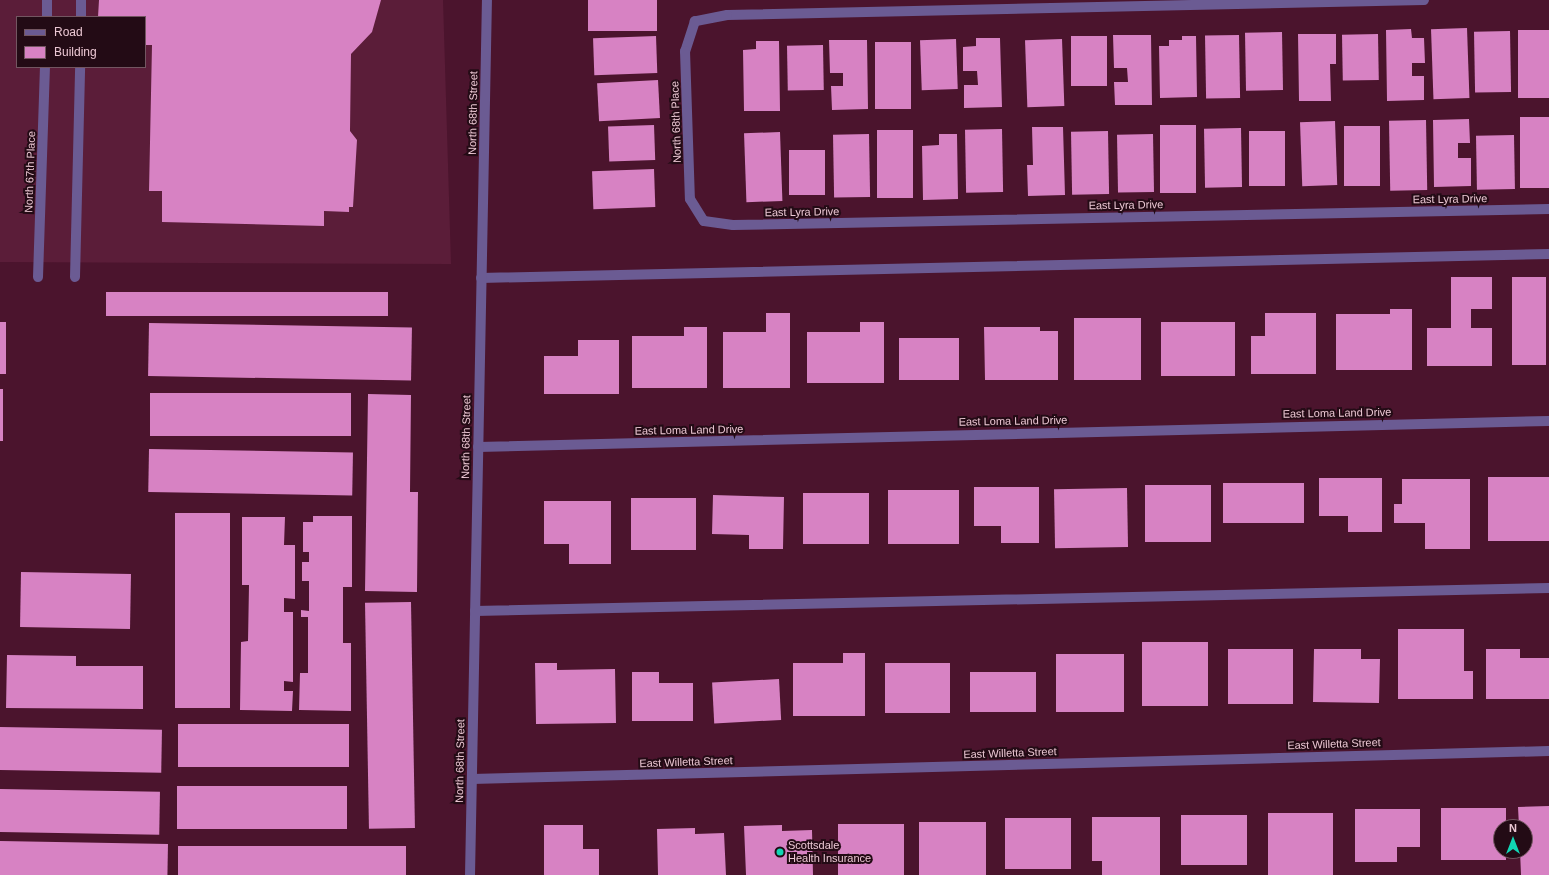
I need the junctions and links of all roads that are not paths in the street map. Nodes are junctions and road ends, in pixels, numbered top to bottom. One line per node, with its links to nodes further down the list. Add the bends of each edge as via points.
1 (47, 0): 5 (street)
2 (81, 0): 6 (street)
3 (487, 0): 14 (street, North 68th Street)
4 (1424, 0): 10 (street, North 68th Place, via 727,15 695,21 685,51 690,199)
5 (47, 16)
6 (81, 16)
7 (45, 68): 12 (street, North 67th Place)
8 (80, 68): 13 (street)
9 (1549, 209): 10 (street, East Lyra Drive, via 733,225)
10 (704, 221)
11 (1549, 254): 14 (street)
12 (38, 277)
13 (75, 277)
14 (481, 278): 16 (street, North 68th Street)
15 (1549, 421): 16 (street, East Loma Land Drive)
16 (478, 447): 18 (street, North 68th Street)
17 (1549, 588): 18 (street)
18 (475, 611): 20 (street, North 68th Street)
19 (1549, 750): 20 (street, East Willetta Street)
20 (472, 779): 21 (street, North 68th Street)
21 (470, 875)

